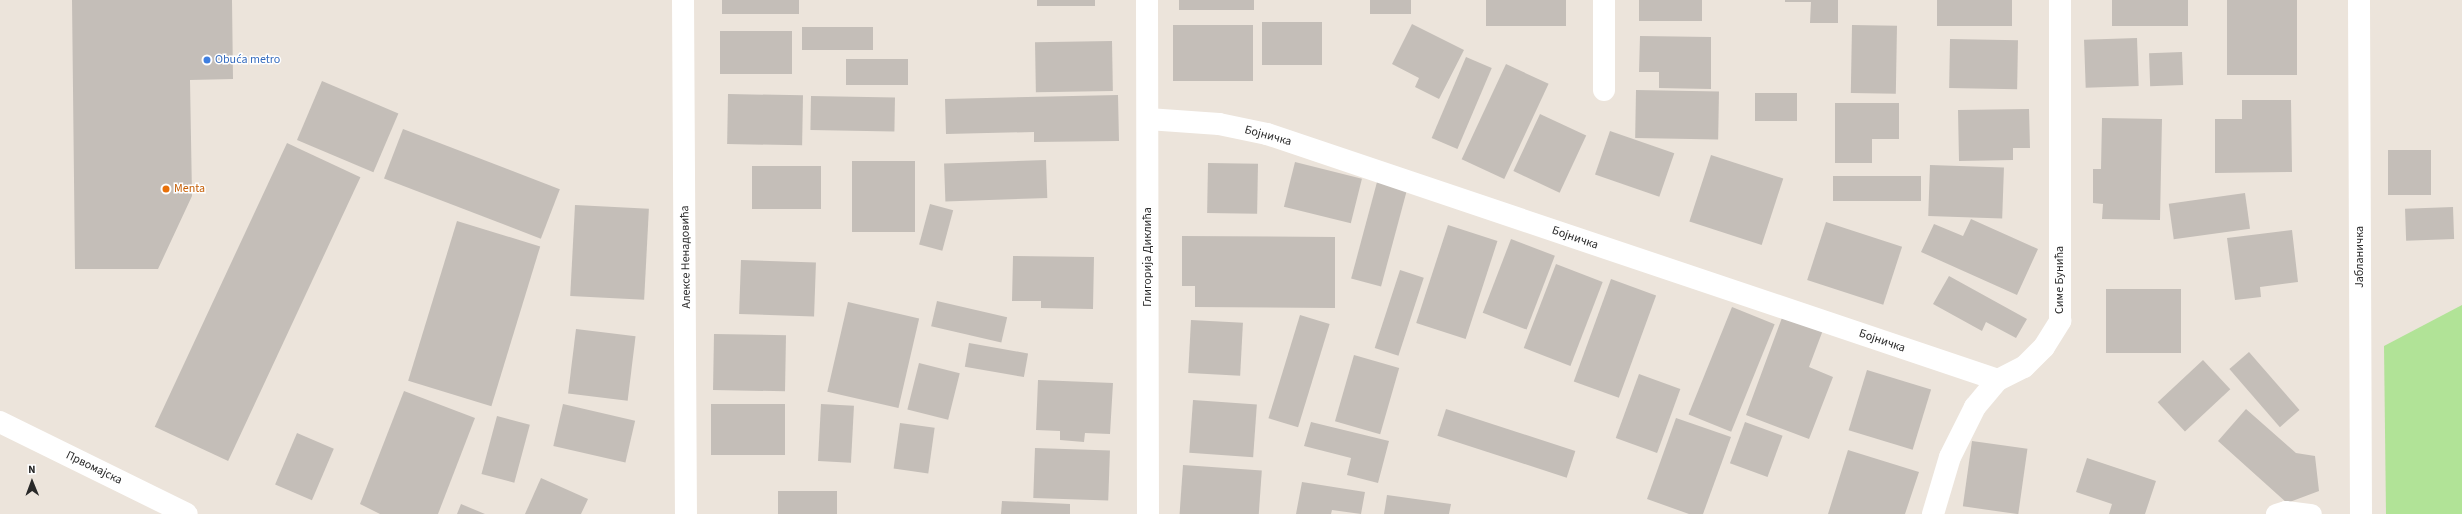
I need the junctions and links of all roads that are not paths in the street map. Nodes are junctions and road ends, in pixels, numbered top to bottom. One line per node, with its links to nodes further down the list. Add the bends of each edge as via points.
1 (683, 0): 11 (street, Алексе Ненадовића)
2 (1147, 0): 7 (street, Глигорија Диклића)
3 (1604, 0): 6 (street)
4 (2060, 0): 8 (street, Симе Бунића, via 2060,321 2044,347 2024,367)
5 (2359, 0): 16 (street, Јабланичка)
6 (1604, 90)
7 (1148, 119): 8 (street, Бојничка, via 1219,124 1267,134); 12 (street, Глигорија Диклића)
8 (1998, 380): 13 (street, Симе Бунића, via 1975,407 1950,457)
9 (0, 422): 10 (street, Првомајска)
10 (187, 514)
11 (686, 514)
12 (1148, 514)
13 (1933, 514)
14 (2276, 514): 15 (lane, via 2286,511)
15 (2312, 514)
16 (2361, 514)

